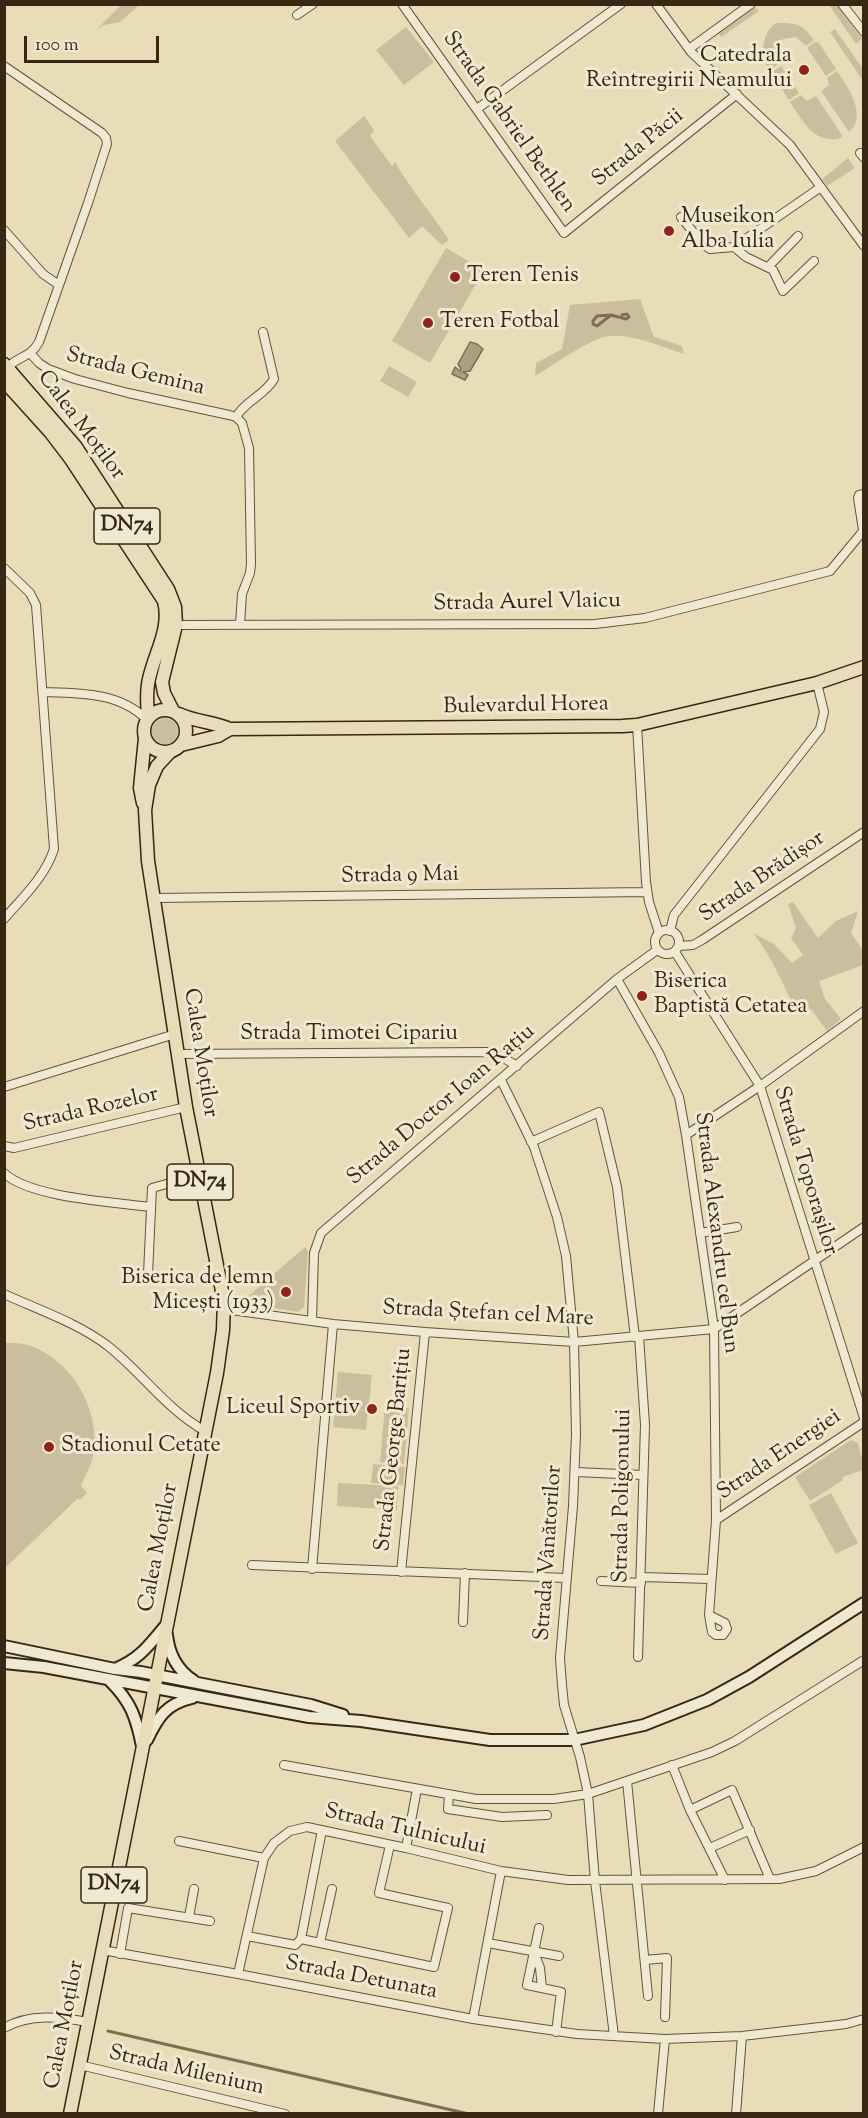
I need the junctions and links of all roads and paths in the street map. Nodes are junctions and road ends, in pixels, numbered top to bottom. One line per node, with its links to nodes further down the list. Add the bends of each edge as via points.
1 (313, 4): 7 (street)
2 (402, 4): 12 (street, Strada Gabriel Bethlen)
3 (621, 4): 12 (street)
4 (656, 4): 9 (street)
5 (751, 4): 9 (street)
6 (842, 4): 8 (street)
7 (297, 15)
8 (864, 32)
9 (689, 49): 11 (street)
10 (4, 66): 22 (street, Strada Gemina, via 106,138 106,150)
11 (737, 94): 13 (street, via 790,145); 16 (street, Strada Păcii)
12 (477, 109): 16 (street, Strada Gabriel Bethlen)
13 (821, 187): 18 (street); 19 (street)
14 (681, 217): 19 (street, via 710,249)
15 (4, 230): 22 (street, via 43,274)
16 (564, 233)
17 (798, 236): 21 (street)
18 (864, 246)
19 (734, 247): 21 (street)
20 (814, 261): 21 (street, via 783,291)
21 (768, 267)
22 (59, 285): 24 (street, Strada Gemina)
23 (263, 333): 27 (street, via 274,379)
24 (31, 354): 25 (street); 27 (street, Strada Gemina, via 48,369 75,379)
25 (6, 365): 33 (main road, Calea Moților / DN74, via 63,429 168,589 176,607)
26 (4, 381): 33 (main road, Calea Moților / DN74, via 51,432 90,486 158,590)
27 (236, 417): 32 (street, via 246,431 249,448 251,564 242,594)
28 (864, 494): 29 (street, via 858,498)
29 (862, 508): 30 (street)
30 (863, 530): 32 (street, Strada Aurel Vlaicu, via 830,571 621,622)
31 (4, 568): 36 (street, via 34,599)
32 (240, 624): 33 (street, Strada Aurel Vlaicu)
33 (171, 626): 37 (main road, Calea Moților / DN74, via 162,682); 38 (main road, Calea Moților / DN74, via 148,679)
34 (864, 667): 35 (main road, Bulevardul Horea)
35 (817, 682): 39 (main road, Bulevardul Horea); 48 (street, via 824,712 820,729 674,915)
36 (43, 692): 38 (street, via 102,696 124,703); 47 (street, via 54,849 40,877)
37 (176, 712): 38 (main road, via 160,710); 40 (main road); 42 (main road, Calea Moților / DN74, via 186,726 185,739)
38 (147, 718): 41 (main road, Calea Moților / DN74)
39 (637, 725): 40 (main road, Bulevardul Horea); 45 (street)
40 (230, 729): 42 (main road)
41 (145, 738): 42 (main road, via 156,751); 43 (main road, Calea Moților / DN74, via 140,788)
42 (175, 748): 43 (main road, Calea Moților / DN74, via 152,776)
43 (145, 810): 46 (main road, Calea Moților / DN74)
44 (864, 832): 50 (street, Strada Brădișor, via 702,940)
45 (647, 892): 46 (street, Strada 9 Mai); 49 (street)
46 (154, 898): 54 (main road, Calea Moților / DN74)
47 (4, 919)
48 (670, 931): 49 (street); 50 (street, via 677,935)
49 (659, 933): 51 (street, via 655,939)
50 (677, 949): 51 (street, via 668,955); 58 (street, Strada Toporașilor)
51 (657, 950): 52 (street, Strada Doctor Ioan Rațiu)
52 (618, 979): 56 (street, Strada Doctor Ioan Rațiu); 61 (street, Strada Alexandru cel Bun, via 679,1097)
53 (864, 1011): 58 (street)
54 (175, 1034): 55 (main road, Calea Moților / DN74); 59 (street)
55 (178, 1054): 56 (street, Strada Timotei Cipariu, via 486,1052); 60 (main road, Calea Moților / DN74)
56 (517, 1066): 57 (street, Strada Doctor Ioan Rațiu)
57 (501, 1080): 62 (street, Strada Vânătorilor); 74 (street, Strada Doctor Ioan Rațiu, via 321,1233 314,1253)
58 (760, 1086): 61 (street); 70 (street, Strada Toporașilor)
59 (4, 1087)
60 (186, 1107): 63 (street, Strada Rozelor, via 14,1148); 65 (main road, Calea Moților / DN74)
61 (687, 1135): 69 (street, Strada Alexandru cel Bun)
62 (531, 1142): 78 (street, Strada Poligonului, via 599,1113 617,1187); 79 (street, Strada Vânătorilor, via 562,1236)
63 (4, 1146)
64 (4, 1173): 66 (street, via 44,1192)
65 (199, 1175): 66 (street, via 153,1187); 73 (main road, Calea Moților / DN74)
66 (151, 1207): 71 (street)
67 (738, 1227): 69 (street)
68 (864, 1227): 70 (street, Strada Ștefan cel Mare)
69 (700, 1233): 76 (street, Strada Alexandru cel Bun)
70 (814, 1262): 76 (street, Strada Ștefan cel Mare); 80 (street, Strada Toporașilor)
71 (148, 1274)
72 (4, 1294): 81 (street, via 94,1336 180,1415)
73 (224, 1309): 74 (street, Strada Ștefan cel Mare); 81 (main road, Calea Moților / DN74, via 221,1351)
74 (312, 1322): 75 (street, Strada Ștefan cel Mare)
75 (333, 1324): 77 (street, Strada Ștefan cel Mare); 86 (street)
76 (714, 1329): 78 (street, Strada Ștefan cel Mare); 84 (street, Strada Alexandru cel Bun)
77 (425, 1332): 79 (street, Strada Ștefan cel Mare); 87 (street, Strada George Barițiu)
78 (637, 1336): 79 (street, Strada Ștefan cel Mare); 83 (street, Strada Poligonului, via 645,1425)
79 (574, 1342): 82 (street, Strada Vânătorilor)
80 (864, 1420): 84 (street, Strada Energiei)
81 (206, 1431): 96 (main road, Calea Moților / DN74)
82 (575, 1472): 83 (street); 89 (street, Strada Vânătorilor)
83 (643, 1475): 91 (street, Strada Poligonului)
84 (716, 1520): 90 (street, Strada Alexandru cel Bun)
85 (252, 1565): 86 (street)
86 (312, 1569): 87 (street)
87 (401, 1572): 88 (street)
88 (465, 1573): 89 (street); 94 (street)
89 (566, 1578): 108 (street, Strada Vânătorilor, via 560,1658 564,1706)
90 (711, 1579): 91 (street); 95 (street, Strada Alexandru cel Bun, via 709,1615)
91 (641, 1580): 92 (street); 98 (street, Strada Poligonului)
92 (601, 1581)
93 (864, 1603): 108 (main road, via 707,1700 644,1725)
94 (463, 1622)
95 (715, 1624)
96 (166, 1625): 101 (main road, via 144,1653); 102 (main road, Calea Moților / DN74); 104 (main road, via 172,1658)
97 (4, 1646): 101 (main road)
98 (638, 1657)
99 (864, 1660): 111 (street, via 735,1742)
100 (4, 1663): 103 (main road)
101 (115, 1669): 102 (main road)
102 (157, 1676): 104 (main road); 105 (main road, Calea Moților / DN74)
103 (110, 1681): 105 (main road); 109 (main road, via 130,1704)
104 (199, 1685): 107 (main road, via 311,1705)
105 (154, 1689): 106 (main road); 109 (main road, Calea Moților / DN74)
106 (196, 1697): 107 (main road, via 309,1717); 109 (main road, via 169,1707)
107 (361, 1721): 108 (main road, via 490,1740)
108 (574, 1740): 115 (street, Strada Vânătorilor)
109 (142, 1748): 140 (main road, Calea Moților / DN74)
110 (284, 1765): 113 (street)
111 (672, 1765): 112 (street); 116 (street)
112 (627, 1781): 115 (street); 128 (street)
113 (417, 1789): 114 (street); 123 (street)
114 (449, 1794): 115 (street, via 476,1799 554,1799); 117 (street, via 448,1809 502,1817)
115 (588, 1794): 130 (street, Strada Vânătorilor)
116 (690, 1810): 119 (street, via 732,1790); 124 (street)
117 (547, 1815)
118 (322, 1830): 121 (street, Strada Tulnicului); 125 (street, Strada Tulnicului, via 307,1827 290,1831 274,1843); 137 (street)
119 (750, 1830): 124 (street); 127 (street)
120 (179, 1841): 125 (street)
121 (390, 1845): 123 (street, Strada Tulnicului); 138 (street, via 379,1893 448,1908 434,1967)
122 (864, 1846): 127 (street, Strada Tulnicului, via 816,1871)
123 (406, 1848): 126 (street, Strada Tulnicului)
124 (710, 1848): 129 (street)
125 (264, 1858): 136 (street, Strada Tulnicului)
126 (501, 1871): 130 (street, Strada Tulnicului); 139 (street)
127 (770, 1879): 129 (street, Strada Tulnicului)
128 (638, 1880): 129 (street, Strada Tulnicului); 130 (street, Strada Tulnicului); 144 (street)
129 (725, 1880)
130 (595, 1881): 154 (street, Strada Vânătorilor)
131 (332, 1888): 138 (street)
132 (194, 1889): 133 (street)
133 (189, 1917): 134 (street); 142 (street, via 128,1908)
134 (210, 1921)
135 (539, 1928): 141 (street)
136 (247, 1936): 137 (street, via 295,1946); 145 (street, Strada Tulnicului)
137 (301, 1939): 138 (street)
138 (320, 1943)
139 (488, 1943): 141 (street); 149 (street)
140 (102, 1950): 142 (street, Strada Detunata); 151 (main road, Calea Moților / DN74)
141 (534, 1952): 143 (street); 146 (street); 146 (street, via 527,1985)
142 (120, 1954): 145 (street, Strada Detunata)
143 (559, 1956)
144 (645, 1960): 147 (street); 148 (street, via 666,1958)
145 (238, 1974): 149 (street, Strada Detunata)
146 (542, 1988): 153 (street, via 561,1992)
147 (648, 1996)
148 (665, 2018)
149 (473, 2019): 153 (street, Strada Detunata)
150 (864, 2019): 155 (street, Strada Detunata)
151 (88, 2022): 152 (street, via 33,2018); 157 (main road, Calea Moților / DN74)
152 (4, 2028)
153 (556, 2032): 154 (street, Strada Detunata)
154 (614, 2036): 156 (street, Strada Detunata)
155 (742, 2036): 156 (street, Strada Detunata); 161 (street)
156 (665, 2038): 160 (street)
157 (80, 2065): 158 (main road, Calea Moților / DN74); 159 (street, Strada Milenium)
158 (70, 2114)
159 (285, 2114)
160 (658, 2114)
161 (736, 2114)

